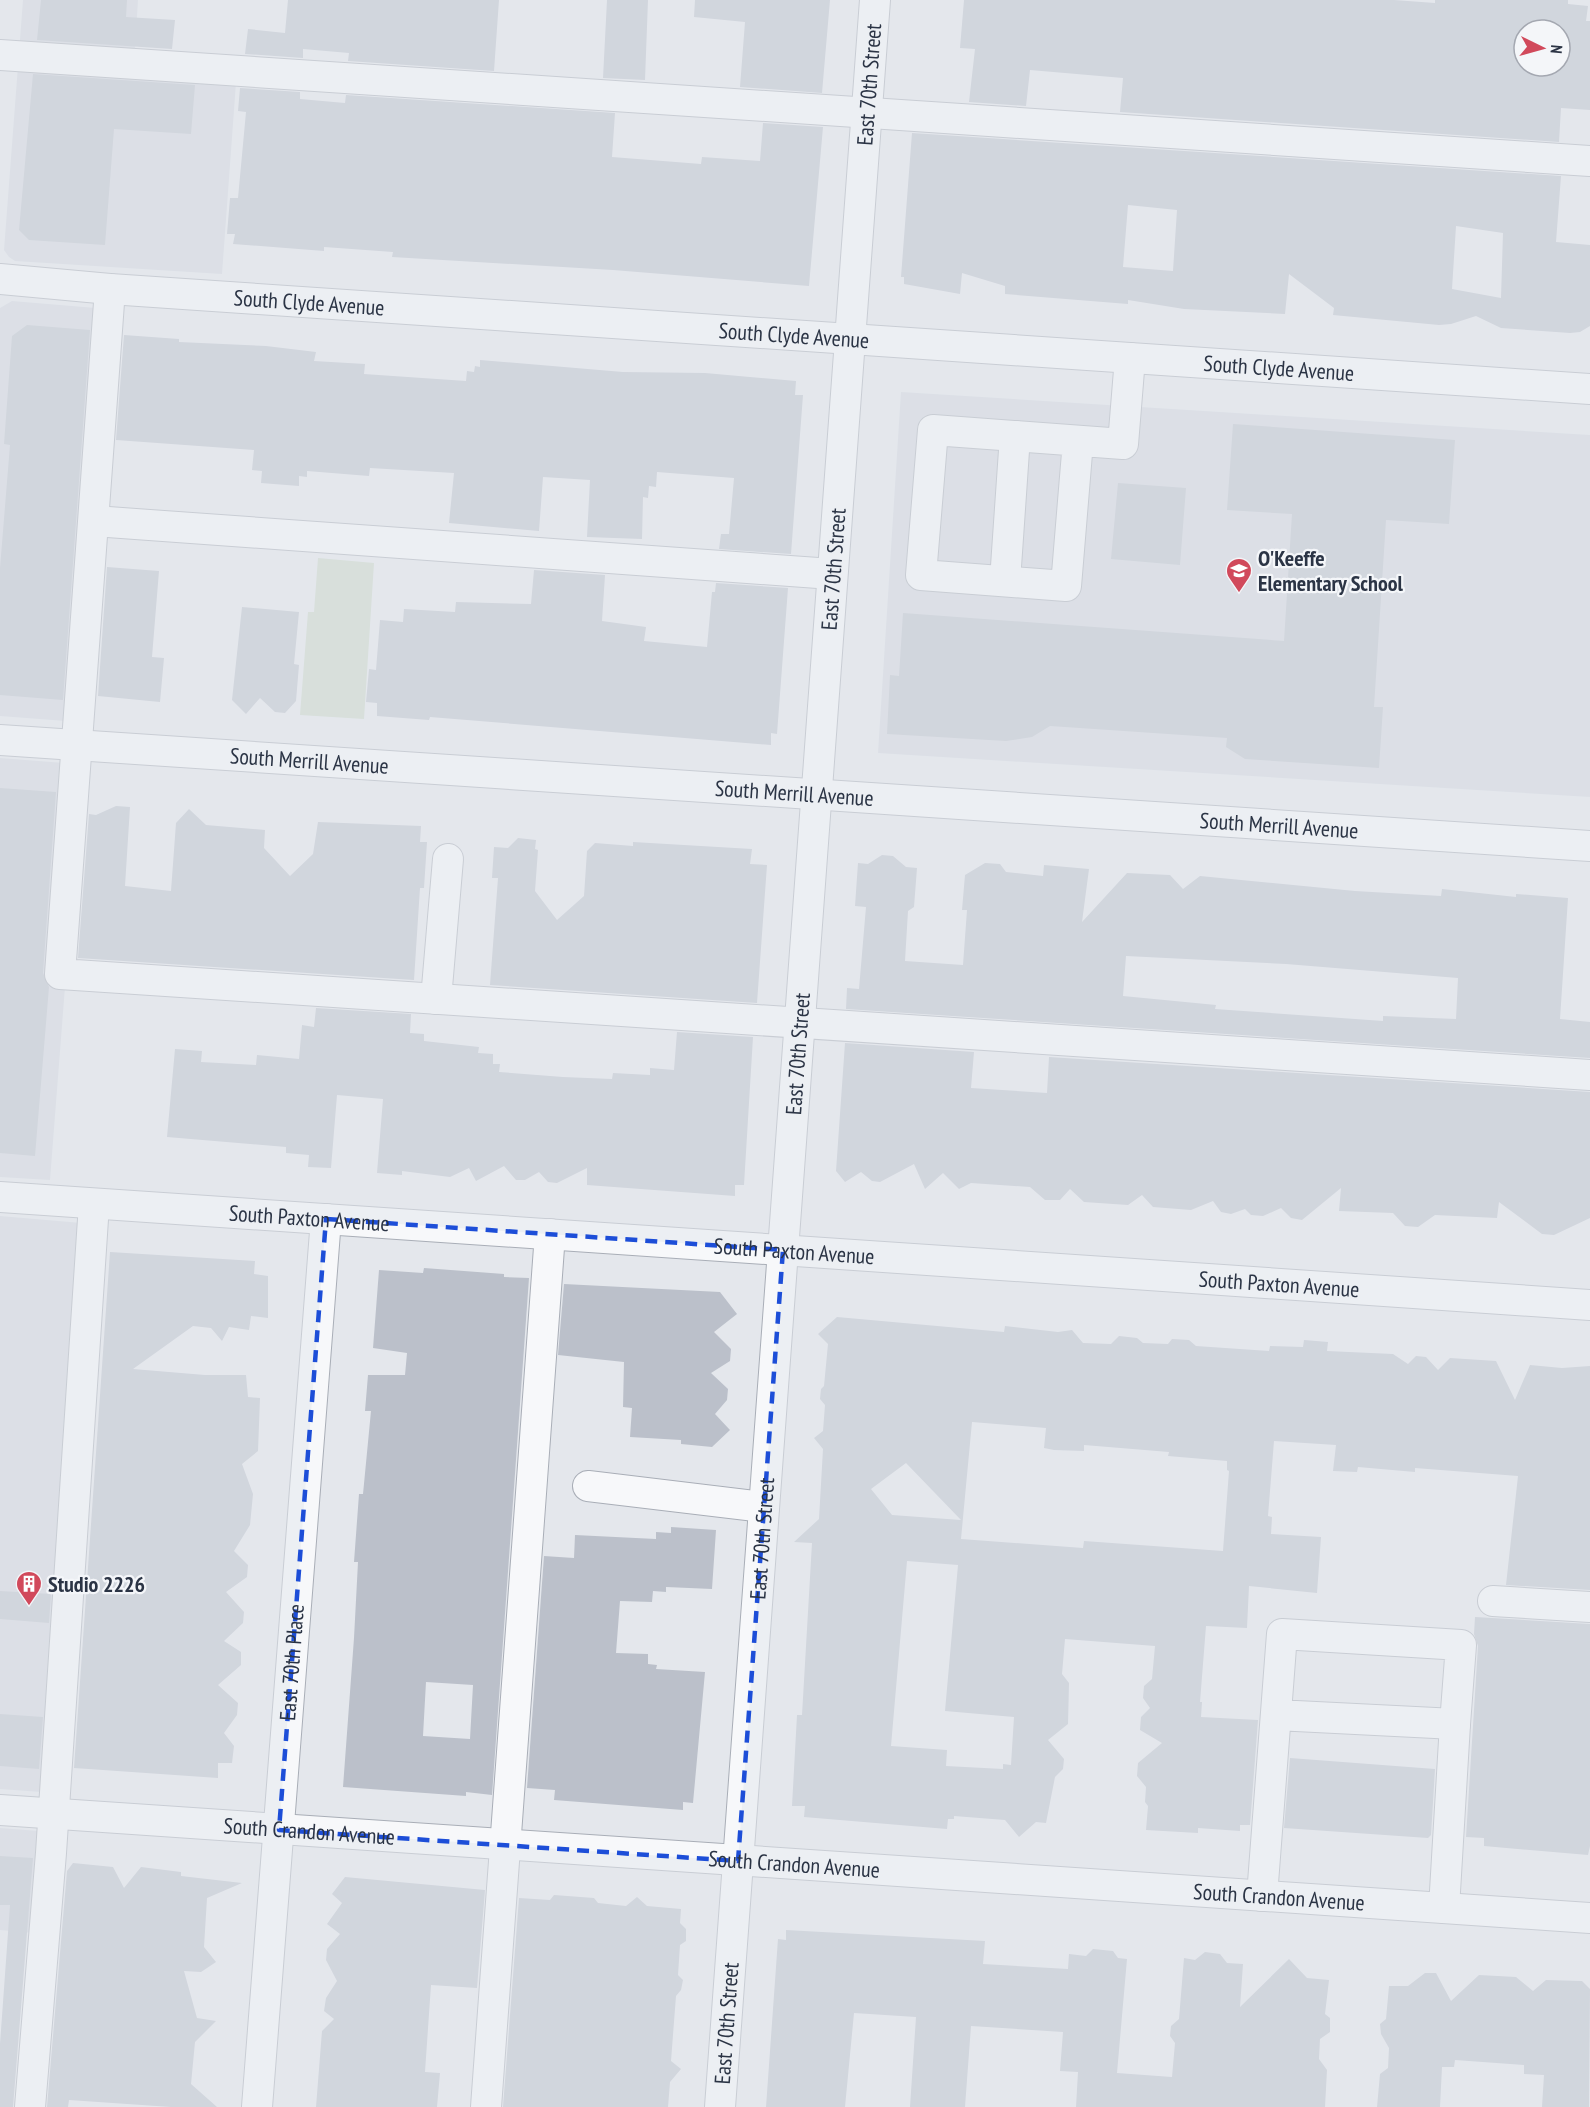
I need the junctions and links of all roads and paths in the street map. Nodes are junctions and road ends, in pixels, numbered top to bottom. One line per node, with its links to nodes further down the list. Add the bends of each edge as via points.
1 (874, 0): 3 (street, East 70th Street)
2 (0, 55): 3 (street)
3 (866, 113): 4 (street); 7 (street, East 70th Street)
4 (1590, 161)
5 (0, 279): 6 (street, South Clyde Avenue)
6 (110, 289): 7 (street, South Clyde Avenue); 12 (street)
7 (850, 339): 8 (street, South Clyde Avenue); 13 (street, East 70th Street)
8 (1130, 358): 9 (street, South Clyde Avenue); 11 (street, via 1123,444)
9 (1590, 389)
10 (1015, 436): 11 (street); 14 (street); 14 (street, via 933,430 921,575)
11 (1078, 441): 14 (street, via 1066,586)
12 (94, 521): 13 (street); 16 (street)
13 (832, 574): 17 (street, East 70th Street)
14 (1005, 581)
15 (0, 740): 16 (street, South Merrill Avenue)
16 (78, 745): 17 (street, South Merrill Avenue); 20 (street, via 60,974)
17 (817, 794): 18 (street, South Merrill Avenue); 21 (street, East 70th Street)
18 (1590, 846)
19 (448, 859): 20 (street)
20 (436, 999): 21 (street)
21 (800, 1023): 22 (street); 27 (street, East 70th Street)
22 (1590, 1075)
23 (0, 1197): 24 (street, South Paxton Avenue)
24 (94, 1204): 25 (street, South Paxton Avenue); 36 (street)
25 (326, 1219): 26 (street, South Paxton Avenue); 37 (street, East 70th Place)
26 (550, 1234): 27 (street, South Paxton Avenue); 38 (street)
27 (783, 1250): 28 (street, South Paxton Avenue); 30 (street, East 70th Street)
28 (1590, 1305)
29 (588, 1486): 30 (street)
30 (764, 1507): 39 (street, East 70th Street)
31 (1493, 1601): 32 (street)
32 (1590, 1607)
33 (1276, 1715): 34 (street); 34 (street, via 1282,1634 1461,1644); 40 (street)
34 (1455, 1724): 41 (street)
35 (0, 1810): 36 (street, South Crandon Avenue)
36 (54, 1813): 37 (street, South Crandon Avenue); 43 (street)
37 (279, 1830): 38 (street, South Crandon Avenue); 44 (street, East 70th Place)
38 (506, 1845): 39 (street, South Crandon Avenue); 45 (street)
39 (738, 1861): 40 (street, South Crandon Avenue); 46 (street, East 70th Street)
40 (1262, 1896): 41 (street, South Crandon Avenue)
41 (1444, 1908): 42 (street, South Crandon Avenue)
42 (1590, 1917)
43 (30, 2107)
44 (257, 2107)
45 (486, 2107)
46 (720, 2107)

